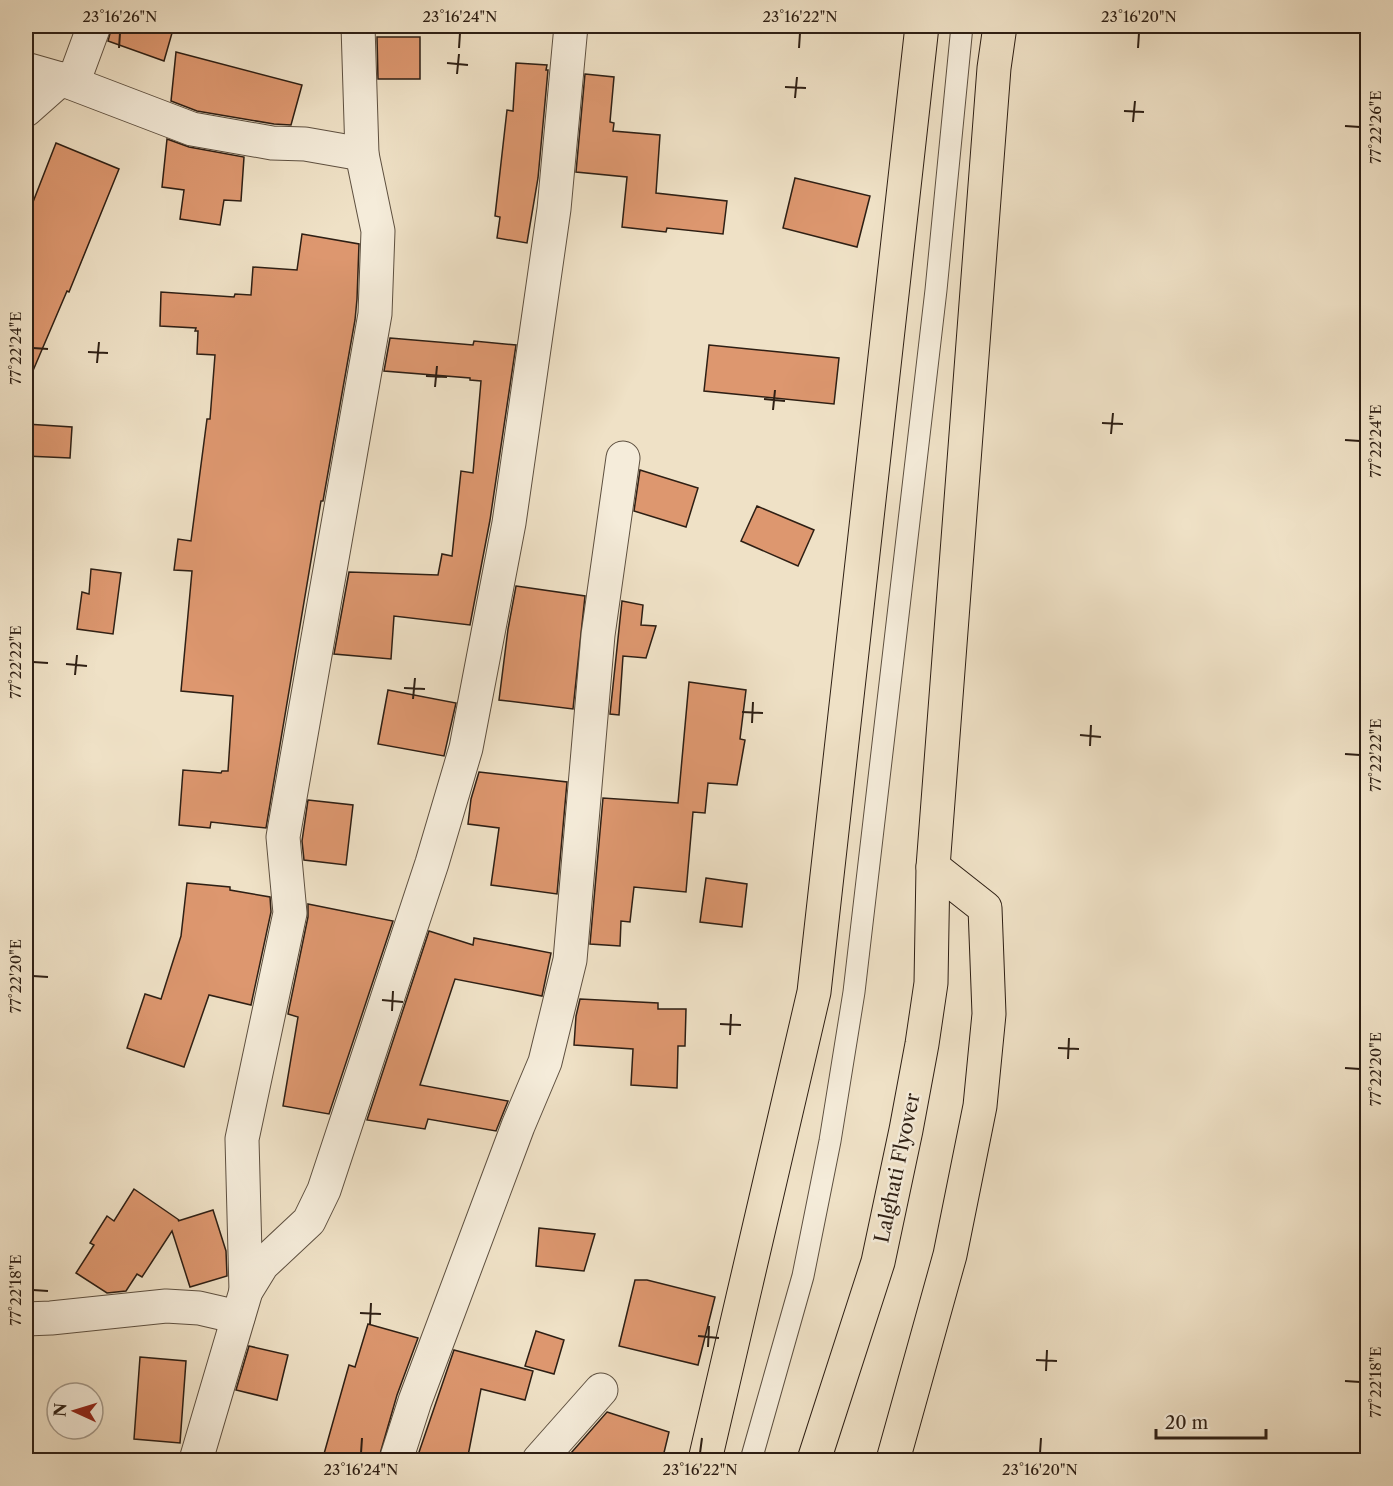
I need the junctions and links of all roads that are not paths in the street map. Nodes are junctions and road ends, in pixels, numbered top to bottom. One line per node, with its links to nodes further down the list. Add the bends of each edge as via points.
1 (94, 26): 8 (street)
2 (358, 26): 10 (street)
3 (571, 26): 13 (street, via 553,220 508,523 466,748 324,1190 309,1221 262,1265)
4 (922, 26): 19 (main road, via 814,992)
5 (962, 26): 20 (lane, via 936,290 854,992 803,1276)
6 (1000, 26): 12 (main road, Lalghati Flyover)
7 (26, 69): 8 (street)
8 (67, 81): 9 (street); 10 (street, via 192,129)
9 (28, 109)
10 (362, 154): 13 (street, via 378,231 375,314 283,837 290,913 242,1139)
11 (622, 458): 17 (street, via 598,635 570,960 545,1062 419,1390)
12 (933, 867): 21 (main road, Lalghati Flyover, via 931,983 906,1130 878,1262); 22 (main road, via 986,908 989,1014 980,1106 950,1255)
13 (242, 1304): 14 (street, via 166,1306); 16 (street)
14 (26, 1319)
15 (601, 1390): 18 (street)
16 (196, 1461)
17 (396, 1461)
18 (539, 1461)
19 (705, 1461)
20 (751, 1461)
21 (814, 1461)
22 (893, 1461)

